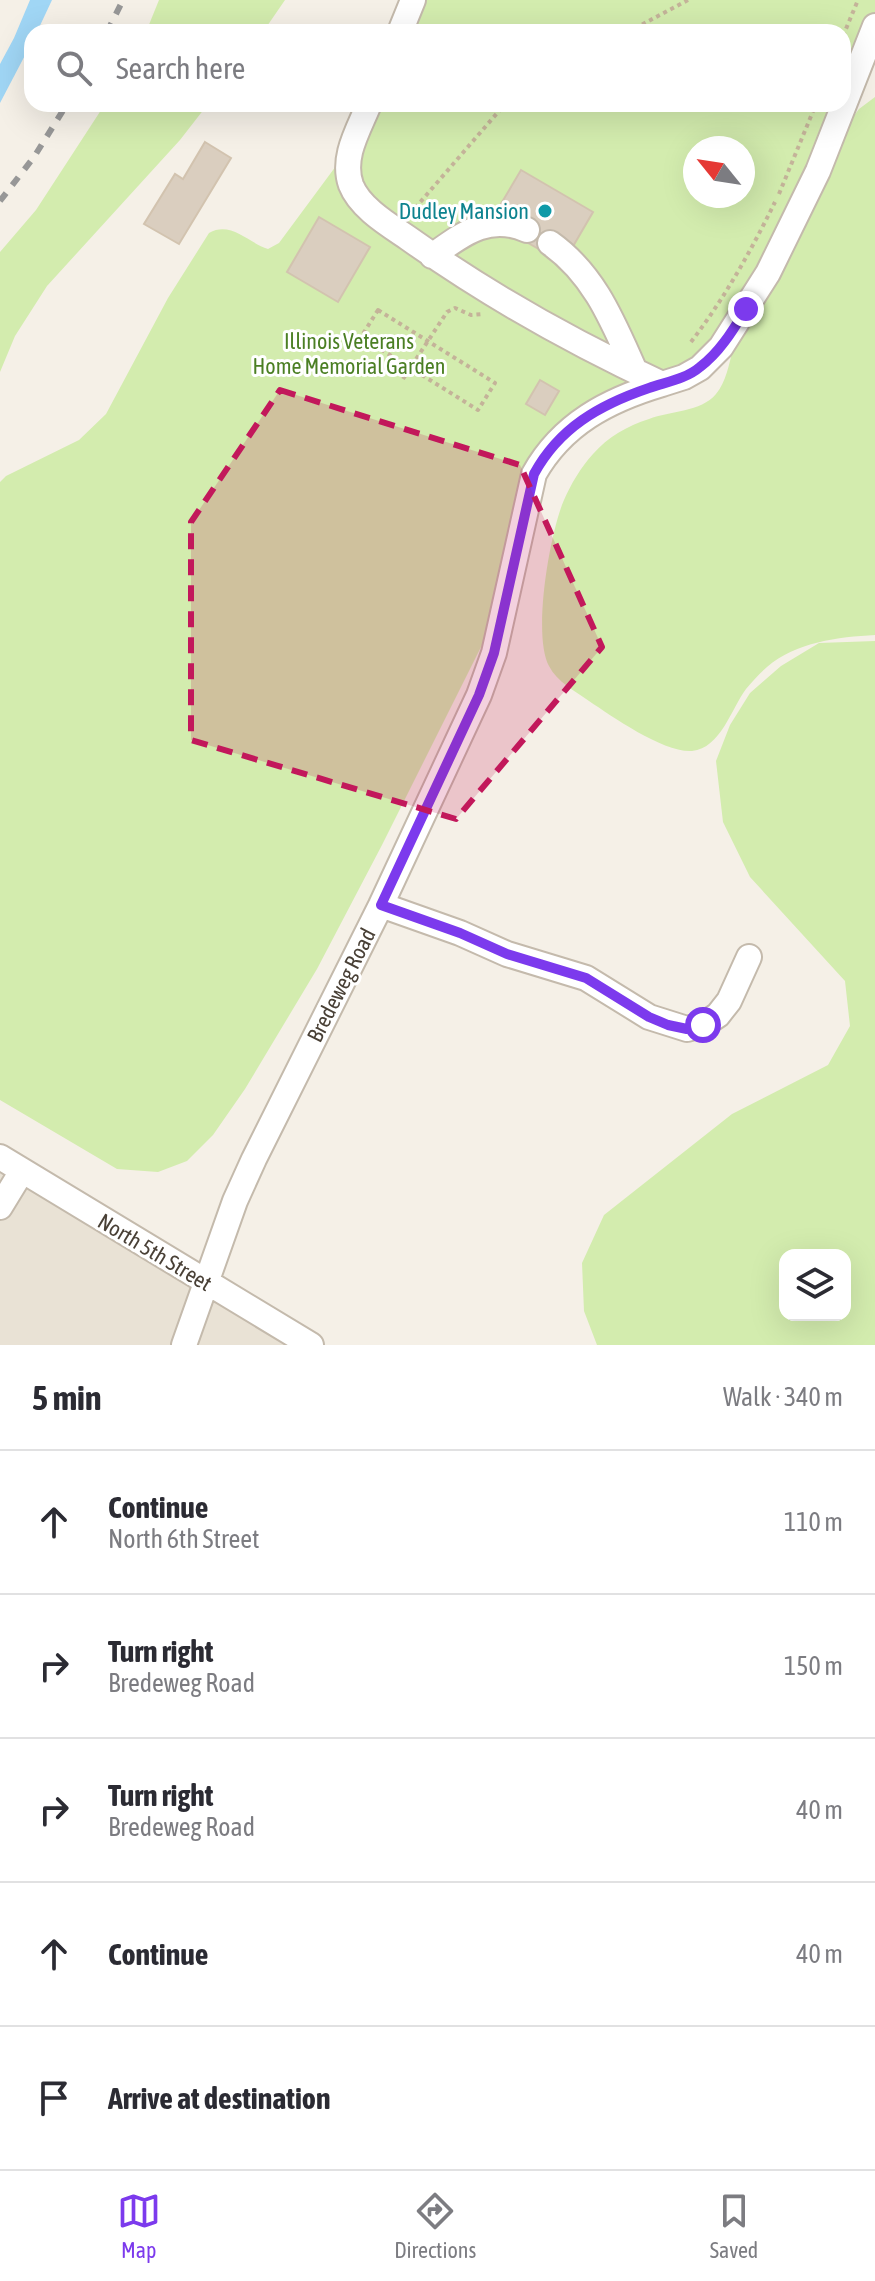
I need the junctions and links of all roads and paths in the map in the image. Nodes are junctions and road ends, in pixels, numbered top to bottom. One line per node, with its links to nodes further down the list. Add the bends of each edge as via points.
1 (413, 0): 4 (street)
2 (688, 0): 5 (path)
3 (858, 0): 6 (path)
4 (403, 24)
5 (643, 24)
6 (848, 24)
7 (875, 26): 8 (street, Bredeweg Road)
8 (851, 86)
9 (366, 112): 13 (street, via 348,158 348,174 360,201)
10 (498, 112): 13 (path)
11 (813, 112): 19 (path, via 755,242)
12 (841, 112): 23 (street, Bredeweg Road, via 804,203 754,297 721,347 700,368)
13 (394, 228): 16 (street)
14 (527, 230): 16 (street, via 496,222)
15 (550, 243): 21 (street, via 592,284)
16 (432, 256): 17 (street)
17 (497, 296): 18 (path, via 482,314 455,308 447,312); 21 (street)
18 (428, 341): 20 (path); 20 (path, via 378,310 361,337); 20 (path, via 495,383 478,410)
19 (684, 350)
20 (411, 368): 22 (path)
21 (635, 371): 23 (street)
22 (403, 379)
23 (662, 384): 24 (street, Bredeweg Road, via 614,401 579,422 560,436 534,474 494,653)
24 (381, 905): 25 (street, via 586,978 649,1017 687,1029 718,1015); 29 (street, Bredeweg Road, via 254,1159)
25 (749, 957)
26 (0, 1157): 27 (street, North 5th Street)
27 (22, 1171): 28 (street); 29 (street, North 5th Street)
28 (0, 1207)
29 (207, 1283): 30 (street, Bredeweg Road); 31 (street, North 5th Street)
30 (184, 1345)
31 (311, 1345)

